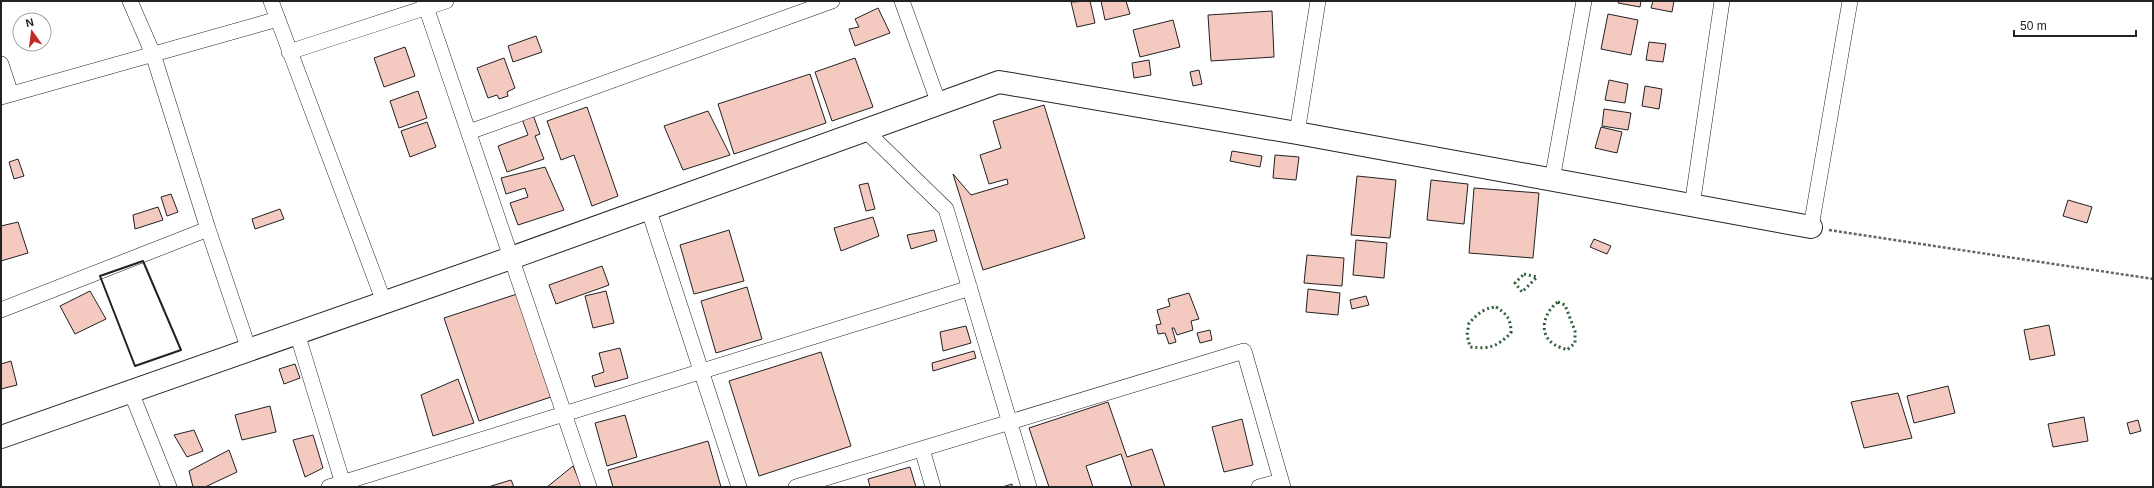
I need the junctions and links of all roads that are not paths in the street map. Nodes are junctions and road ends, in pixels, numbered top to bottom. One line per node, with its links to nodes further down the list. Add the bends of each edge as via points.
1 (130, 1): 13 (street)
2 (271, 1): 11 (street)
3 (446, 1): 10 (street)
4 (832, 1): 18 (street)
5 (902, 1): 16 (street)
6 (1318, 1): 19 (street)
7 (1584, 1): 20 (street)
8 (1722, 1): 21 (street)
9 (1850, 1): 23 (street)
10 (425, 4): 12 (street); 18 (street)
11 (278, 19): 12 (street); 13 (street)
12 (289, 52): 27 (street)
13 (152, 54): 15 (street); 24 (street)
14 (1, 64): 15 (street)
15 (6, 95)
16 (939, 104): 17 (main road); 19 (main road, via 999,82)
17 (866, 130): 22 (main road); 26 (street, via 946,208)
18 (469, 132): 25 (street)
19 (1297, 133): 20 (main road)
20 (1552, 180): 21 (main road)
21 (1692, 206): 23 (main road)
22 (648, 208): 25 (main road); 31 (street)
23 (1811, 227)
24 (208, 229): 28 (street); 30 (street)
25 (511, 258): 27 (main road); 33 (street)
26 (970, 288): 31 (street); 34 (street)
27 (384, 302): 29 (main road)
28 (1, 310)
29 (297, 333): 30 (main road); 38 (street)
30 (249, 350): 32 (main road)
31 (701, 371): 33 (street); 41 (street)
32 (131, 392): 35 (main road); 39 (street)
33 (564, 414): 38 (street); 40 (street)
34 (1010, 422): 36 (street); 37 (street, via 1244,351); 44 (street)
35 (1, 438)
36 (922, 449): 42 (street); 43 (street)
37 (1282, 484): 45 (street)
38 (338, 486)
39 (169, 487)
40 (589, 487)
41 (739, 487)
42 (796, 487)
43 (933, 487)
44 (1029, 487)
45 (1259, 487)

